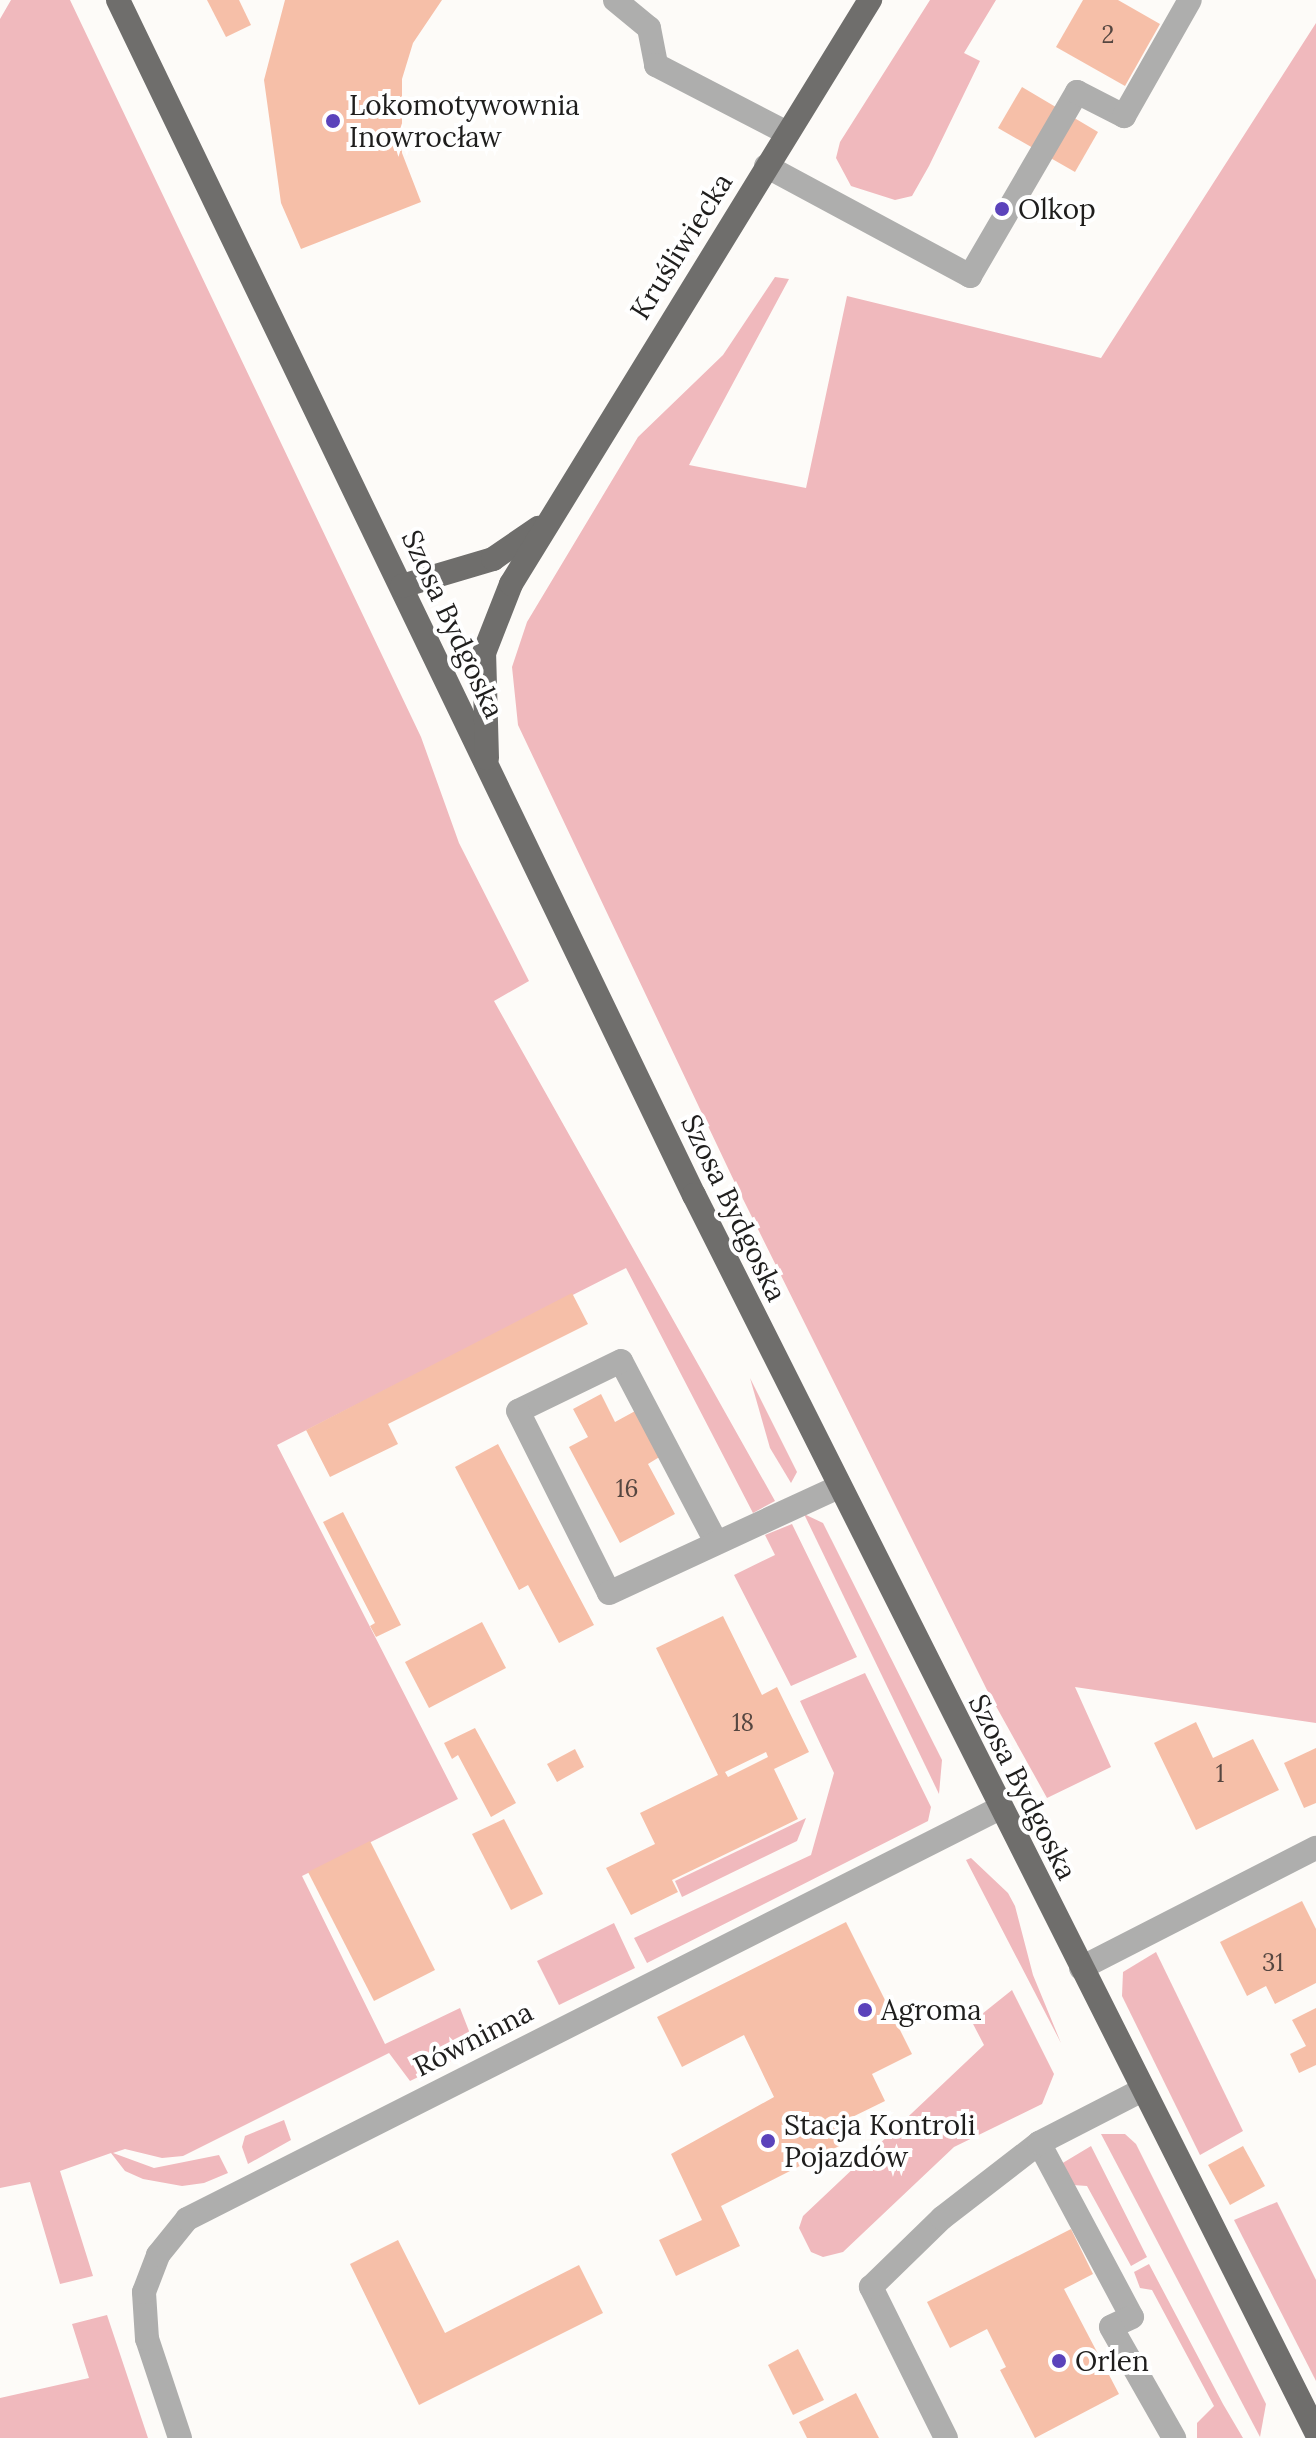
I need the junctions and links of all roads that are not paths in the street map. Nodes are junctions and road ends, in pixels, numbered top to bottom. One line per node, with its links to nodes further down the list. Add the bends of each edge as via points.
1 (118, 0): 8 (main road, Szosa Bydgoska)
2 (615, 0): 5 (street, via 649,28 656,65)
3 (870, 0): 5 (main road, Kruśliwiecka)
4 (1190, 0): 6 (street, via 1124,116 1077,92 970,276)
5 (787, 133): 6 (main road, Kruśliwiecka)
6 (766, 166): 7 (main road, Kruśliwiecka)
7 (543, 523): 8 (main road, Kruśliwiecka, via 493,559); 9 (main road, Kruśliwiecka, via 484,653)
8 (402, 586): 9 (main road, Szosa Bydgoska)
9 (487, 764): 10 (main road, Szosa Bydgoska)
10 (838, 1487): 11 (street); 12 (main road, Szosa Bydgoska)
11 (716, 1542): 11 (street, via 609,1593 518,1411 621,1361)
12 (1000, 1808): 14 (main road, Szosa Bydgoska); 18 (street, Równinna, via 187,2219 158,2255 144,2292 147,2339)
13 (1316, 1848): 14 (street)
14 (1081, 1968): 15 (main road, Szosa Bydgoska)
15 (1142, 2090): 16 (street); 17 (main road, Szosa Bydgoska)
16 (1039, 2143): 19 (street, via 942,2218 871,2287); 20 (street, via 1132,2317 1111,2327)
17 (1316, 2432)
18 (180, 2438)
19 (946, 2438)
20 (1174, 2438)

